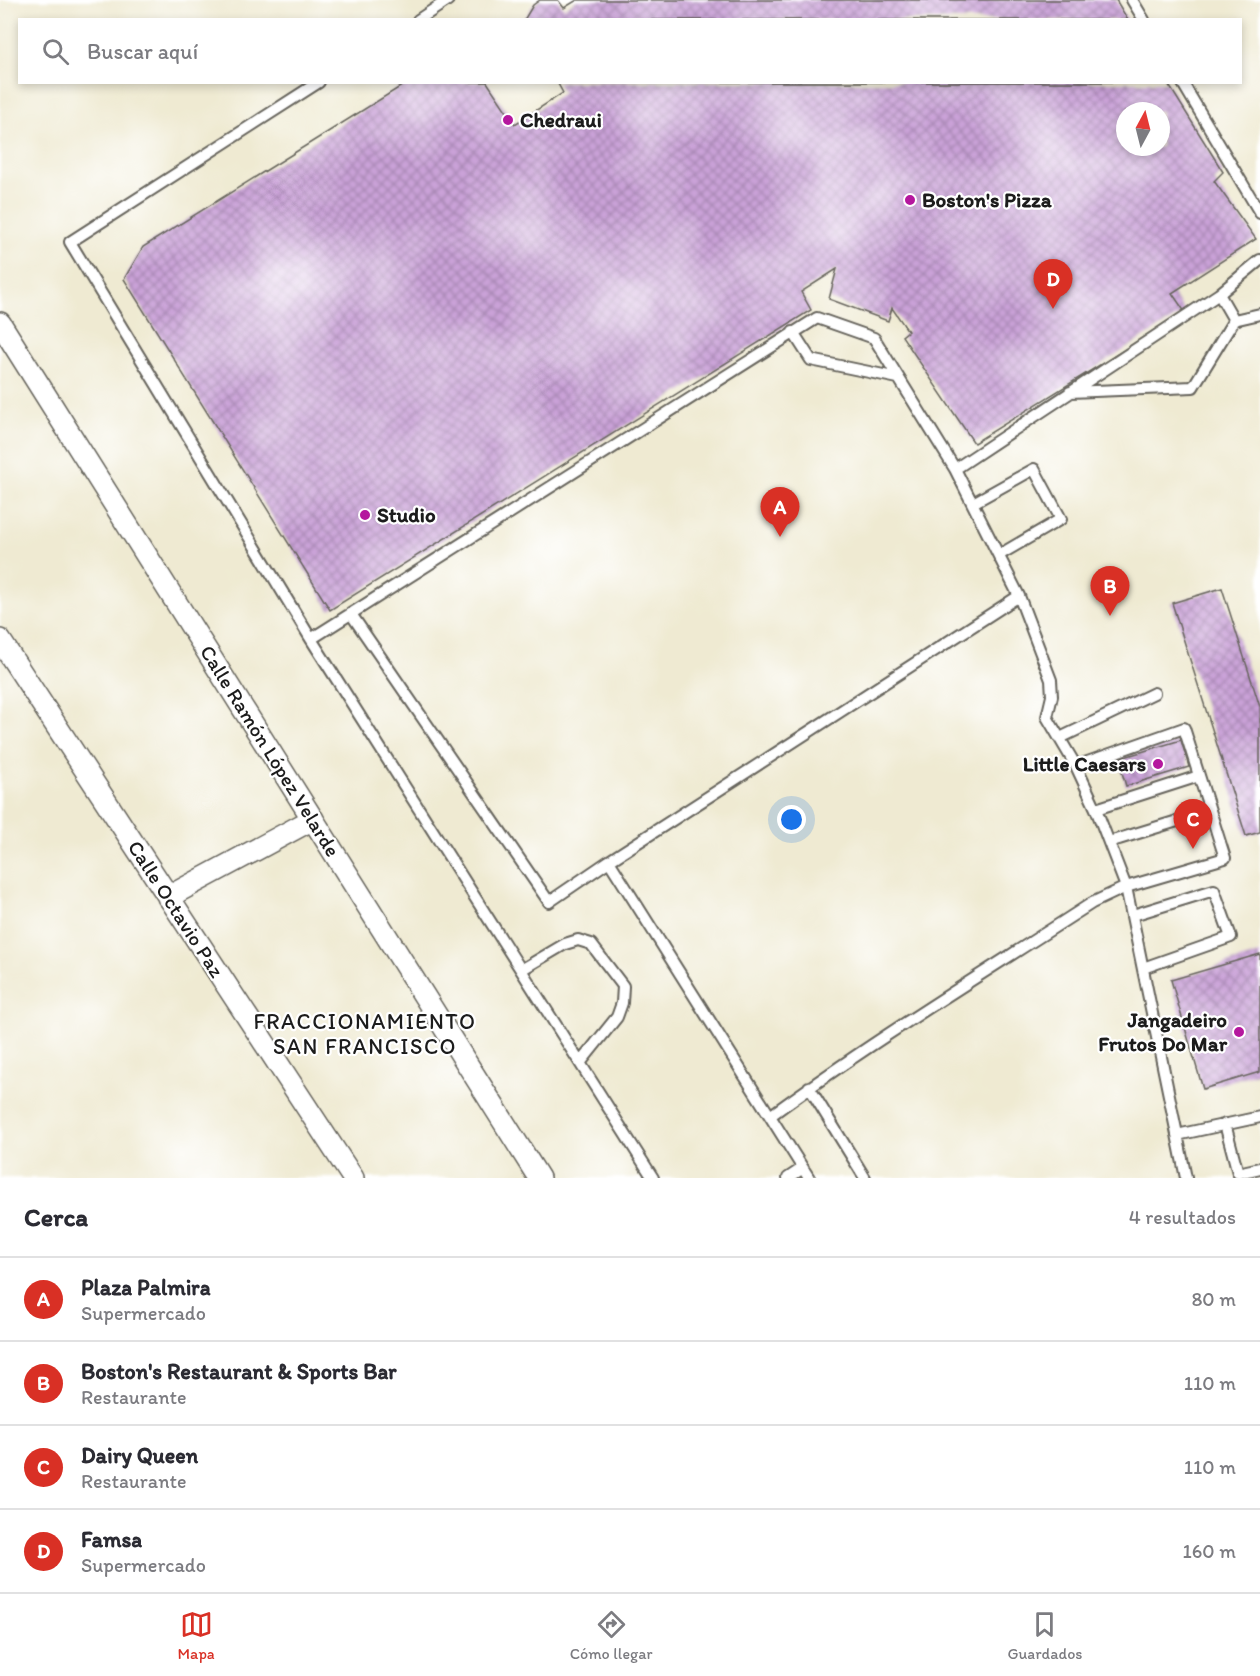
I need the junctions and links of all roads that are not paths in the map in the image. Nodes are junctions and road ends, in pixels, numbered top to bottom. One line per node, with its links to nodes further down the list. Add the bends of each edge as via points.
1 (448, 0): 3 (lane)
2 (1132, 0): 4 (lane)
3 (421, 18)
4 (1143, 18)
5 (316, 84): 21 (lane, via 70,242)
6 (1183, 84): 7 (lane)
7 (1260, 213)
8 (1260, 260): 9 (lane)
9 (1219, 294): 11 (lane); 15 (lane)
10 (1260, 314): 11 (lane)
11 (1234, 320): 15 (lane, via 1193,387)
12 (0, 323): 29 (street, Calle Ramón López Velarde)
13 (793, 332): 14 (lane, via 811,360); 14 (lane, via 817,318 874,338); 20 (lane)
14 (898, 378): 16 (lane)
15 (1070, 392): 16 (lane)
16 (955, 468): 17 (lane)
17 (973, 502): 18 (lane); 18 (lane, via 1034,469 1061,519)
18 (999, 555): 19 (lane)
19 (1019, 596): 24 (lane, via 1051,680 1047,717); 31 (lane)
20 (351, 614): 21 (lane); 31 (lane, via 549,902)
21 (311, 639): 36 (lane)
22 (0, 640): 33 (street, Calle Octavio Paz)
23 (1154, 693): 24 (lane)
24 (1059, 738): 25 (lane)
25 (1076, 766): 26 (lane, via 1184,728); 27 (lane)
26 (1199, 776): 27 (lane); 28 (lane)
27 (1096, 809): 30 (lane)
28 (1210, 811): 30 (lane); 32 (lane, via 1225,858)
29 (313, 819): 33 (street); 45 (street, Calle Ramón López Velarde)
30 (1108, 842): 32 (lane)
31 (609, 861): 39 (lane)
32 (1125, 887): 34 (lane); 38 (lane, via 1092,903)
33 (168, 897): 46 (street, Calle Octavio Paz)
34 (1133, 915): 35 (lane); 35 (lane, via 1214,890 1231,937)
35 (1143, 968): 42 (lane)
36 (521, 970): 37 (lane); 37 (lane, via 578,940 591,944 623,986 617,1017)
37 (580, 1063): 47 (lane)
38 (809, 1087): 39 (lane); 50 (lane)
39 (770, 1116): 43 (lane)
40 (1260, 1117): 41 (lane)
41 (1225, 1124): 42 (lane); 44 (lane, via 1238,1173)
42 (1177, 1135): 51 (lane)
43 (803, 1168): 48 (lane); 49 (lane)
44 (1260, 1168)
45 (536, 1177)
46 (353, 1178)
47 (653, 1178)
48 (788, 1178)
49 (809, 1178)
50 (865, 1178)
51 (1186, 1178)

